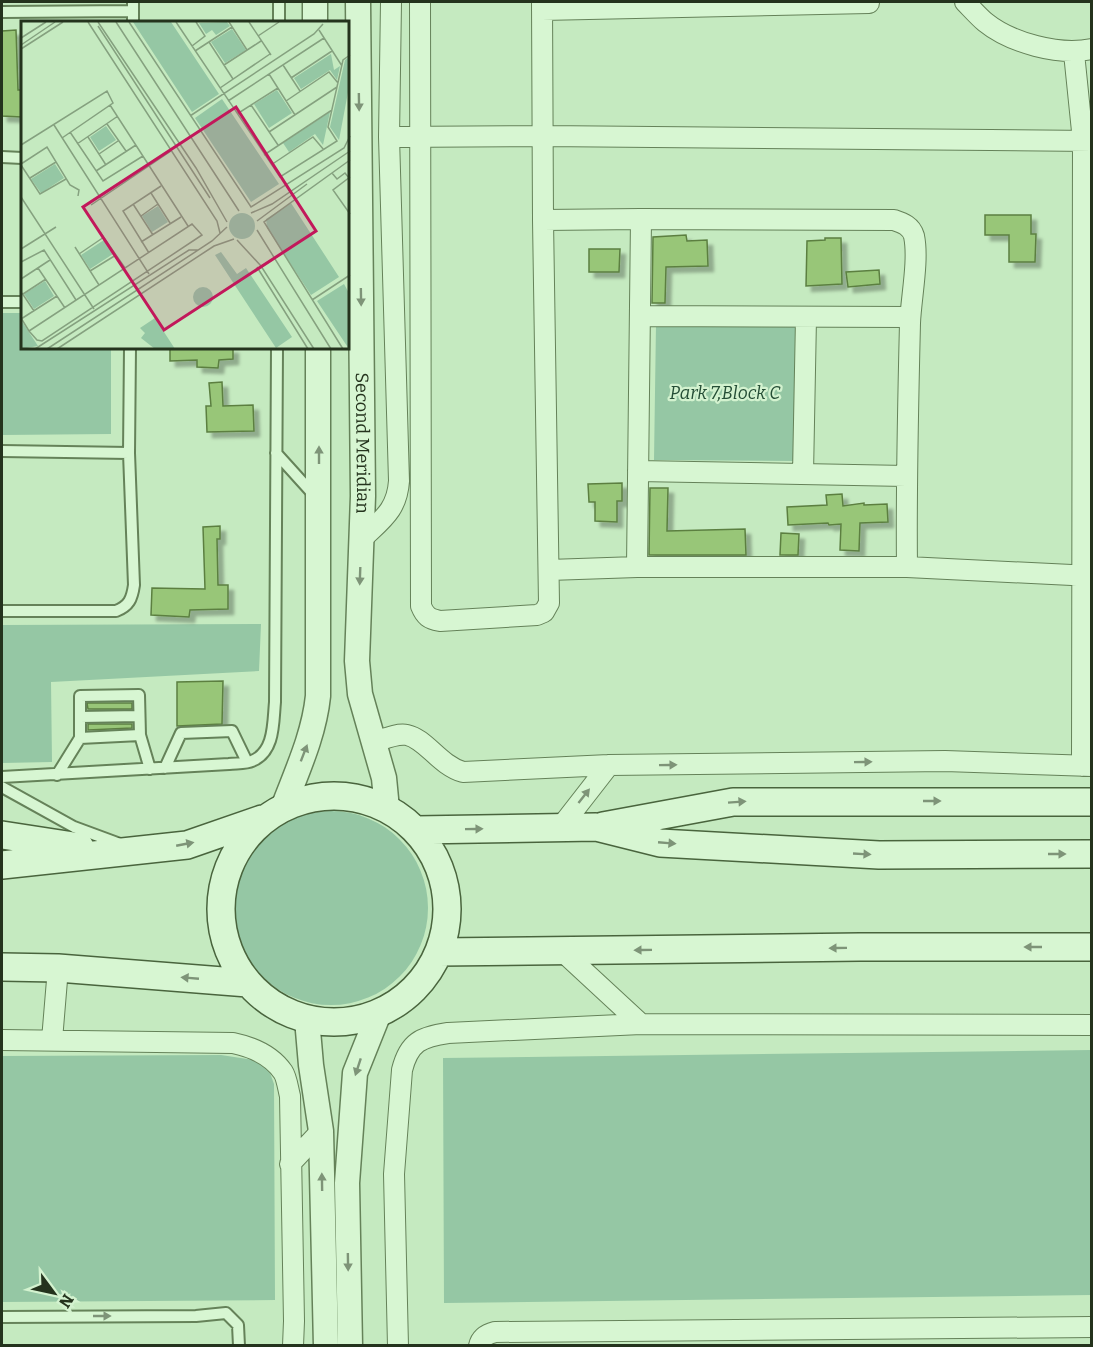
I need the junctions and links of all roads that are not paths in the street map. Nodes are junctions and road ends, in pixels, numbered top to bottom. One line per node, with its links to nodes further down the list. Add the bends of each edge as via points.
1 (279, 2): 13 (lane)
2 (315, 2): 14 (street)
3 (358, 2): 39 (street, Second Meridian, one-way to 39)
4 (392, 2): 17 (street)
5 (420, 2): 18 (street)
6 (965, 2): 15 (street, via 985,22 1028,45)
7 (819, 3): 8 (street); 9 (street)
8 (870, 3)
9 (663, 4): 10 (street)
10 (542, 5): 16 (street)
11 (2, 12): 12 (lane)
12 (133, 12)
13 (279, 21)
14 (315, 21)
15 (1083, 51): 19 (street)
16 (543, 136): 18 (street); 19 (street); 23 (street)
17 (389, 137): 18 (street); 39 (street, via 398,496 385,517)
18 (419, 138): 42 (street, via 421,606 424,615 440,621 537,615 549,603)
19 (1088, 141): 43 (street)
20 (2, 158): 21 (lane)
21 (21, 158)
22 (641, 219): 23 (street); 26 (street); 27 (street, via 905,223 913,233 915,245)
23 (543, 220): 42 (street)
24 (2, 302): 25 (lane)
25 (21, 302)
26 (640, 316): 28 (street); 35 (street)
27 (910, 317): 28 (street); 37 (street)
28 (806, 318): 36 (street)
29 (129, 350): 33 (lane)
30 (277, 350): 34 (lane)
31 (318, 350): 38 (street, one-way to 31)
32 (2, 451): 33 (lane)
33 (129, 453): 44 (lane, via 134,585 126,607 116,611)
34 (276, 453): 38 (lane); 50 (lane, via 272,740 261,754)
35 (638, 471): 36 (street); 40 (street)
36 (803, 474): 37 (street)
37 (906, 476): 41 (street)
38 (319, 500): 60 (street, one-way to 38, via 316,718 320,654)
39 (361, 540): 49 (street, Second Meridian, one-way to 49, via 358,681)
40 (637, 567): 41 (street); 42 (street)
41 (907, 567): 43 (street)
42 (549, 570)
43 (1087, 576): 52 (street)
44 (2, 611)
45 (140, 716): 46 (lane); 46 (lane, via 139,695 116,695 80,696); 47 (lane)
46 (80, 717): 48 (lane)
47 (140, 735): 48 (lane); 54 (lane)
48 (80, 738): 55 (lane)
49 (374, 742): 51 (street, via 407,735 451,768 463,772); 59 (street, Second Meridian)
50 (247, 762): 53 (lane); 53 (lane, via 232,731 181,733)
51 (609, 765): 52 (street, one-way to 52, via 945,761); 62 (street, one-way to 51)
52 (1087, 766)
53 (165, 768): 54 (lane)
54 (150, 769): 55 (lane)
55 (57, 775): 56 (lane)
56 (2, 777)
57 (2, 787): 65 (lane, via 74,827)
58 (1092, 802): 61 (main road, one-way to 58, via 733,802)
59 (387, 809): 60 (main road, via 345,796 325,796 297,802); 63 (main road)
60 (274, 813): 65 (main road, one-way to 60, via 187,844); 73 (main road, via 239,847 226,880 219,914 224,944 232,963)
61 (596, 827): 62 (main road); 66 (main road, one-way to 66, via 660,843 879,855)
62 (560, 828): 63 (main road, one-way to 62)
63 (416, 830): 70 (main road, via 433,854 444,880 446,923)
64 (2, 835): 65 (main road)
65 (129, 851): 67 (main road)
66 (1092, 854)
67 (2, 865)
68 (1092, 947): 69 (main road, one-way to 69)
69 (562, 951): 70 (main road); 76 (street)
70 (439, 952): 74 (main road, via 424,977 402,999)
71 (2, 967): 72 (main road)
72 (58, 968): 73 (main road, one-way to 72); 79 (street)
73 (248, 983): 75 (main road, via 263,998)
74 (379, 1013): 75 (main road, via 338,1022); 90 (street, one-way to 90, via 355,1073 347,1183)
75 (307, 1019): 80 (street)
76 (641, 1024): 77 (street); 91 (street, via 448,1033 414,1043 402,1070 394,1174)
77 (1092, 1025)
78 (2, 1040): 79 (street)
79 (52, 1040): 81 (street, via 233,1043 250,1047 284,1073 290,1096)
80 (321, 1131): 81 (street); 89 (street, one-way to 80)
81 (290, 1164): 88 (street)
82 (2, 1317): 87 (lane, one-way to 87, via 226,1313 238,1325)
83 (1092, 1327): 84 (street)
84 (1050, 1336): 85 (street)
85 (689, 1337): 86 (street)
86 (594, 1338): 92 (street, via 495,1332 486,1335)
87 (239, 1346)
88 (293, 1346)
89 (326, 1346)
90 (350, 1346)
91 (398, 1346)
92 (478, 1346)

